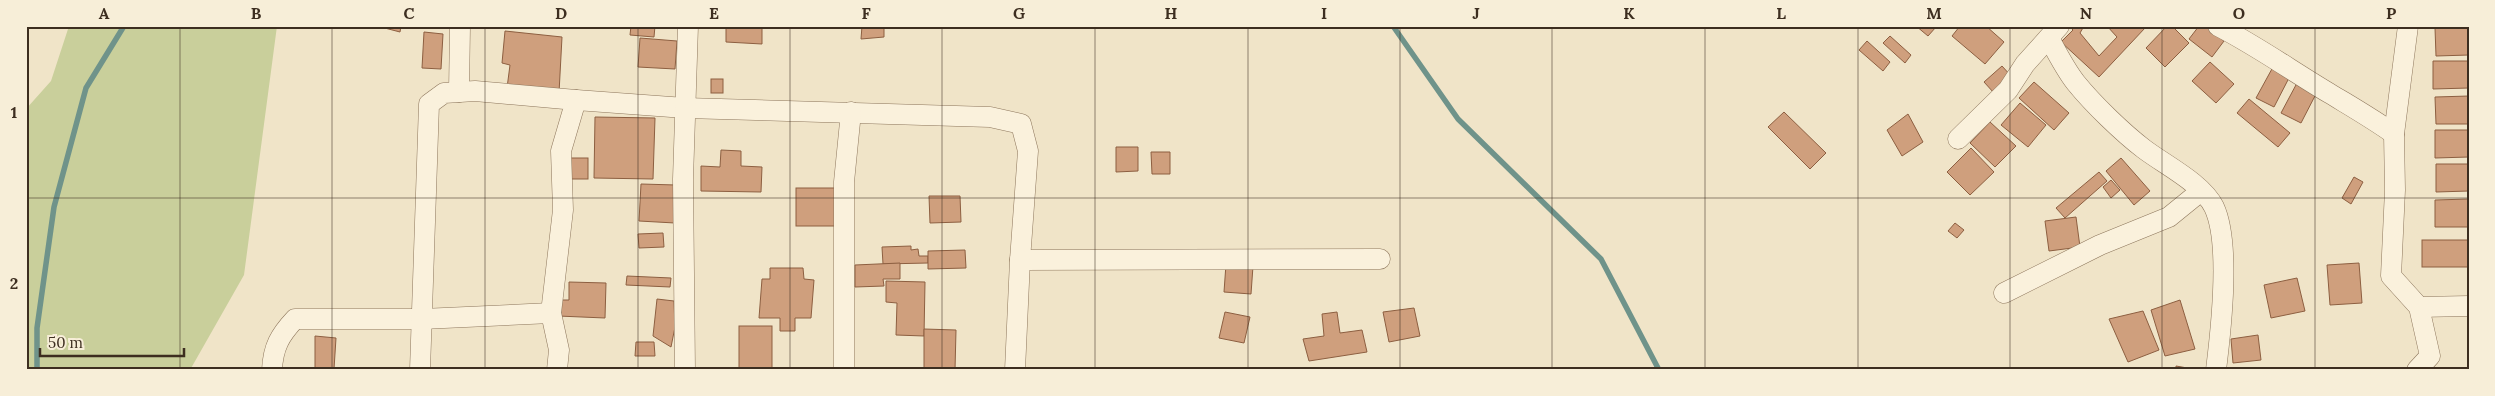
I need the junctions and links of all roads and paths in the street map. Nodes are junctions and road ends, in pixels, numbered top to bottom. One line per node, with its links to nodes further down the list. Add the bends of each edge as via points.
1 (460, 26): 6 (street)
2 (688, 26): 8 (street)
3 (2218, 26): 10 (street, via 2275,57)
4 (2408, 26): 10 (street)
5 (2054, 32): 11 (street, via 2025,64 2008,90); 12 (street, via 2076,83 2121,129)
6 (459, 92): 7 (street); 19 (street, via 444,93 429,104)
7 (576, 100): 8 (street); 18 (street, via 560,151 563,210)
8 (685, 108): 9 (street); 23 (street)
9 (850, 112): 14 (street, via 990,117 1021,124 1028,151); 24 (street, via 844,182)
10 (2394, 134): 16 (street, via 2391,276)
11 (1958, 139)
12 (2201, 191): 15 (street, via 2169,217 2100,245); 26 (street, via 2214,208 2220,232 2222,320)
13 (1380, 259): 14 (street)
14 (1020, 260): 25 (street)
15 (2004, 293)
16 (2419, 307): 17 (street); 27 (street, via 2430,356)
17 (2463, 310)
18 (551, 313): 19 (street); 22 (street, via 559,350)
19 (422, 319): 20 (street, via 295,319 280,334); 21 (street)
20 (272, 370)
21 (420, 370)
22 (557, 370)
23 (685, 370)
24 (844, 370)
25 (1015, 370)
26 (2216, 370)
27 (2417, 370)

